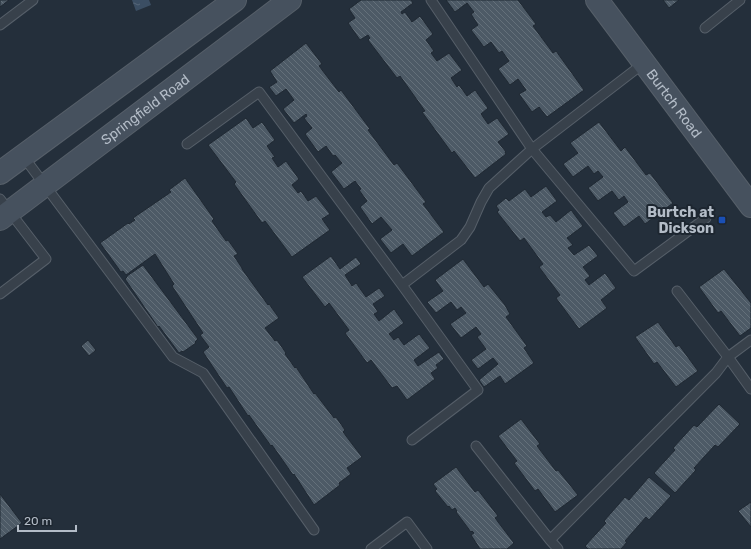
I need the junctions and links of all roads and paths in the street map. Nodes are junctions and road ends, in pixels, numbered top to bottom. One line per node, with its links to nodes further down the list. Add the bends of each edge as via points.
1 (32, 0): 7 (lane)
2 (235, 0): 12 (main road)
3 (290, 0): 14 (main road, Springfield Road)
4 (431, 0): 11 (lane)
5 (597, 0): 9 (main road, Burtch Road)
6 (740, 0): 8 (lane)
7 (0, 25)
8 (705, 28)
9 (644, 63): 11 (lane); 15 (main road, Burtch Road)
10 (187, 144): 18 (lane, via 259,92)
11 (532, 149): 17 (lane, via 634,271); 18 (lane, via 489,188 461,240)
12 (23, 156): 13 (main road); 14 (lane)
13 (0, 173)
14 (46, 186): 16 (main road, Springfield Road); 26 (lane, via 173,357 203,373)
15 (751, 206)
16 (3, 210): 20 (lane, via 46,259)
17 (706, 218)
18 (402, 284): 24 (lane, via 478,390)
19 (676, 291): 22 (lane)
20 (0, 294)
21 (751, 340): 22 (lane)
22 (728, 357): 23 (lane); 27 (lane, via 716,373)
23 (751, 389)
24 (412, 440)
25 (476, 446): 27 (lane)
26 (314, 530)
27 (550, 540): 30 (lane)
28 (371, 549): 29 (lane, via 407,522)
29 (428, 549)
30 (558, 549)

